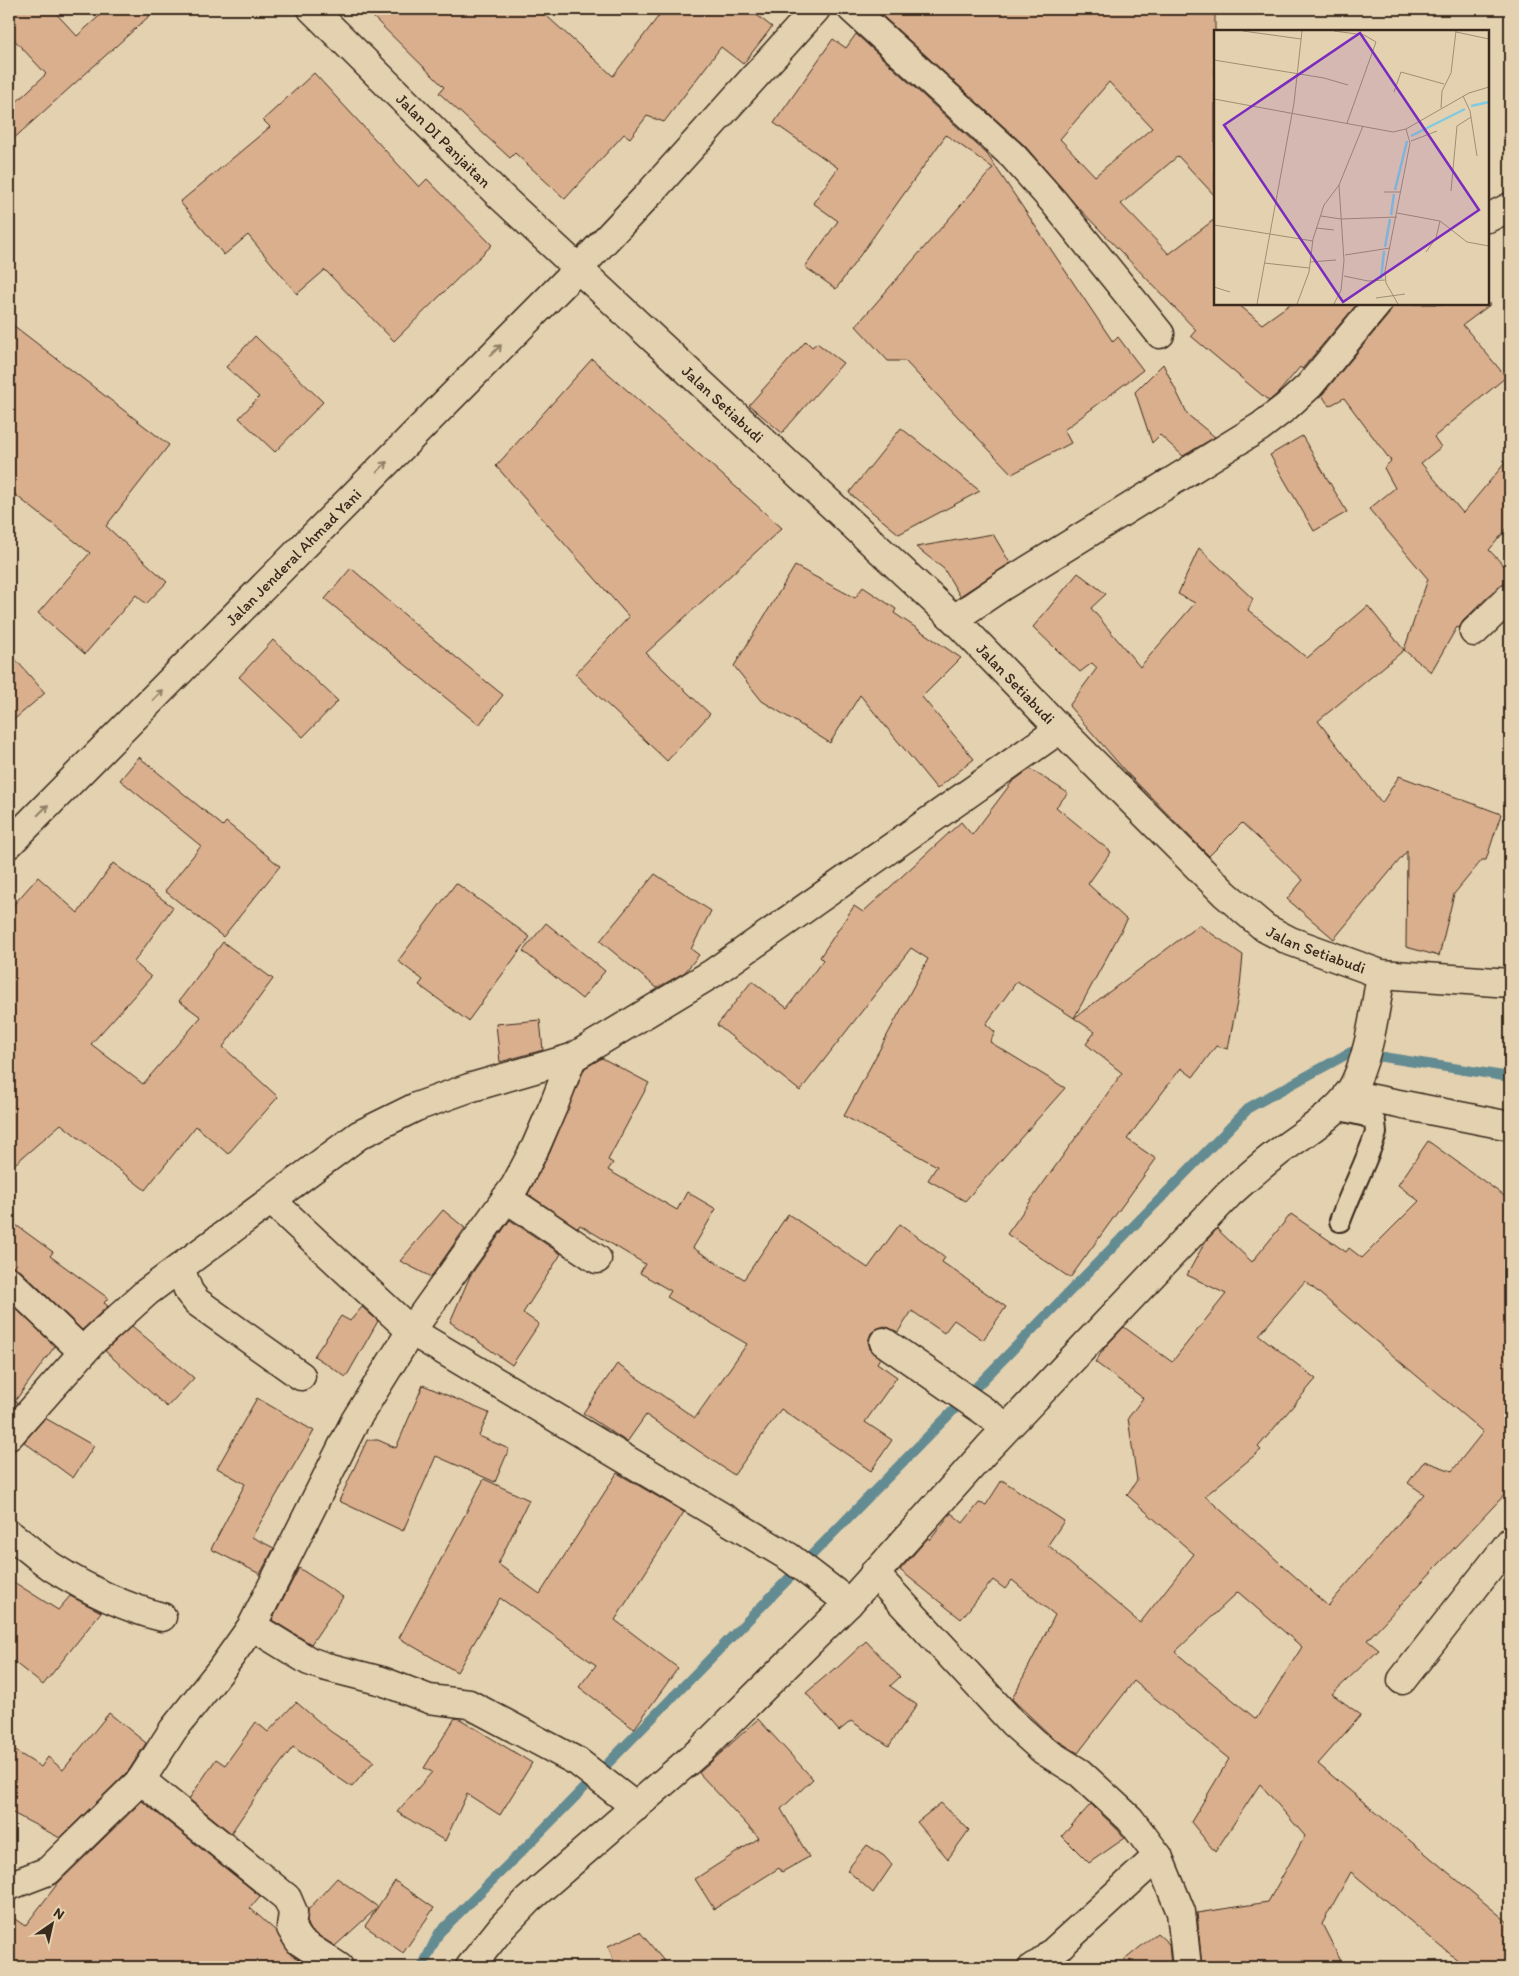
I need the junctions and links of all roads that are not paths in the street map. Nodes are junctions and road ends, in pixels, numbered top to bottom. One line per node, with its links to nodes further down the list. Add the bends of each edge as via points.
1 (312, 9): 6 (street, Jalan DI Panjaitan, via 495,191)
2 (816, 9): 6 (street, Jalan Jenderal Ahmad Yani)
3 (852, 9): 8 (street, via 1013,156)
4 (1510, 207): 5 (street)
5 (1489, 218)
6 (578, 268): 10 (street, Jalan Setiabudi); 13 (street, Jalan Jenderal Ahmad Yani, one-way to 6)
7 (1376, 305): 10 (street, via 1309,386 1260,427)
8 (1160, 334)
9 (1510, 597): 11 (street)
10 (954, 619): 12 (street, Jalan Setiabudi)
11 (1474, 632)
12 (1060, 729): 14 (street, Jalan Setiabudi, via 1225,894 1265,928 1290,941); 16 (street, via 713,973)
13 (9, 844)
14 (1381, 974): 15 (street, Jalan Setiabudi); 17 (street, via 1372,1025)
15 (1510, 983)
16 (572, 1058): 19 (street, via 536,1146); 20 (street, via 468,1088 416,1107 359,1135)
17 (1347, 1094): 18 (street); 21 (lane, via 1375,1122 1376,1133); 29 (street, via 1229,1194)
18 (1510, 1126)
19 (506, 1198): 22 (street); 25 (street)
20 (272, 1201): 23 (street); 25 (street)
21 (1340, 1221)
22 (597, 1259)
23 (180, 1268): 27 (street, via 147,1292); 28 (street, via 197,1302)
24 (9, 1281): 27 (street)
25 (411, 1331): 34 (street, via 788,1558); 36 (street, via 354,1421)
26 (884, 1342): 29 (street)
27 (83, 1352): 30 (street)
28 (301, 1376)
29 (998, 1421): 33 (street)
30 (9, 1436)
31 (9, 1534): 35 (street, via 50,1566 79,1583 136,1610)
32 (1510, 1542): 37 (street)
33 (874, 1573): 34 (street); 40 (street, via 1013,1723 1043,1750 1080,1774 1130,1819)
34 (841, 1597): 39 (street, via 701,1750)
35 (162, 1617)
36 (252, 1626): 38 (street, via 173,1730); 39 (street, via 309,1661 382,1681 429,1699 469,1704 578,1762)
37 (1402, 1680)
38 (141, 1780): 41 (street, via 48,1871); 42 (street, via 287,1898 293,1912 291,1928 299,1941)
39 (628, 1801): 43 (street, via 528,1900)
40 (1158, 1856): 44 (street); 45 (street, via 1181,1912)
41 (9, 1886)
42 (339, 1967)
43 (470, 1967)
44 (1033, 1967)
45 (1187, 1967)

